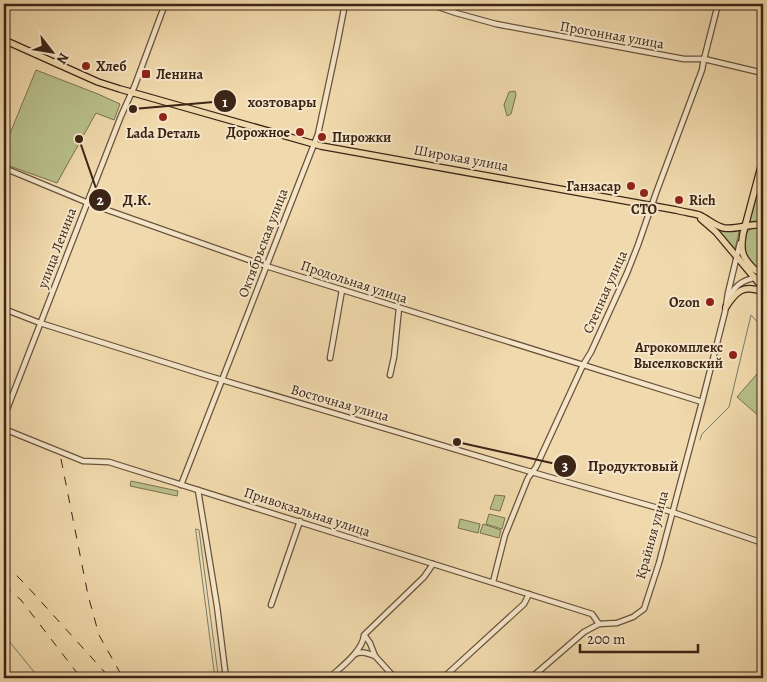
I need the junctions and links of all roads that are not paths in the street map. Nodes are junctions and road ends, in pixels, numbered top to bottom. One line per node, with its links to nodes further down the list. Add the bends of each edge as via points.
1 (165, 4): 8 (street, улица Ленина)
2 (345, 4): 9 (street, Октябрьская улица)
3 (430, 4): 6 (street, Прогонная улица, via 496,24 684,59)
4 (718, 4): 6 (street, Степная улица)
5 (4, 40): 8 (main road, Широкая улица, via 98,82)
6 (704, 59): 7 (street, Прогонная улица); 14 (street, Степная улица)
7 (763, 73)
8 (131, 93): 9 (main road, Широкая улица); 13 (street, улица Ленина)
9 (313, 144): 14 (main road, Широкая улица); 23 (street, Октябрьская улица)
10 (763, 160): 12 (main road); 15 (main road)
11 (4, 168): 13 (street, Продольная улица)
12 (763, 188)
13 (87, 202): 23 (street, Продольная улица); 33 (street, улица Ленина)
14 (652, 206): 16 (main road, Широкая улица); 35 (street, Степная улица, via 627,273)
15 (750, 209): 18 (main road); 19 (main road, via 742,223)
16 (690, 214): 19 (main road, via 724,228); 21 (main road, via 710,227)
17 (763, 225): 18 (main road)
18 (745, 227): 19 (main road); 20 (main road)
19 (732, 228)
20 (743, 234): 21 (street); 24 (main road, via 742,252)
21 (736, 256): 22 (main road); 30 (street)
22 (743, 264): 24 (main road); 26 (main road)
23 (266, 266): 28 (street, Продольная улица); 37 (street, Октябрьская улица)
24 (754, 269): 25 (main road)
25 (763, 275): 26 (street)
26 (754, 278): 27 (main road); 30 (street, via 737,284)
27 (763, 288)
28 (342, 290): 31 (street, Продольная улица); 34 (street)
29 (763, 292): 30 (main road, via 750,288 741,290)
30 (726, 307): 38 (street, Крайняя улица)
31 (399, 308): 35 (street, Продольная улица); 36 (street)
32 (4, 309): 33 (street, Восточная улица)
33 (40, 323): 37 (street, Восточная улица); 39 (street, улица Ленина)
34 (330, 358)
35 (583, 365): 38 (street, Продольная улица); 41 (street, Степная улица)
36 (390, 375)
37 (222, 380): 41 (street, Восточная улица); 42 (street, Октябрьская улица)
38 (702, 402): 44 (street, Крайняя улица)
39 (4, 417)
40 (4, 429): 42 (street, Привокзальная улица, via 83,461 109,462)
41 (533, 472): 44 (street, Восточная улица); 48 (street, Степная улица, via 505,535)
42 (181, 485): 43 (street, Привокзальная улица)
43 (198, 490): 45 (street, Привокзальная улица); 55 (street)
44 (672, 512): 46 (street, Восточная улица); 51 (street, Крайняя улица, via 644,609 633,618)
45 (300, 521): 47 (street, Привокзальная улица); 50 (street)
46 (763, 543)
47 (433, 564): 48 (street, Привокзальная улица); 52 (street)
48 (493, 582): 49 (street, Привокзальная улица)
49 (529, 594): 51 (street, Привокзальная улица, via 592,614); 58 (street, via 524,604)
50 (271, 605)
51 (599, 624): 59 (street, Крайняя улица, via 584,632)
52 (364, 635): 53 (street); 54 (street)
53 (355, 654): 54 (street, via 360,652); 56 (street)
54 (374, 656): 57 (street)
55 (226, 678)
56 (329, 678)
57 (394, 678)
58 (443, 678)
59 (532, 678)

